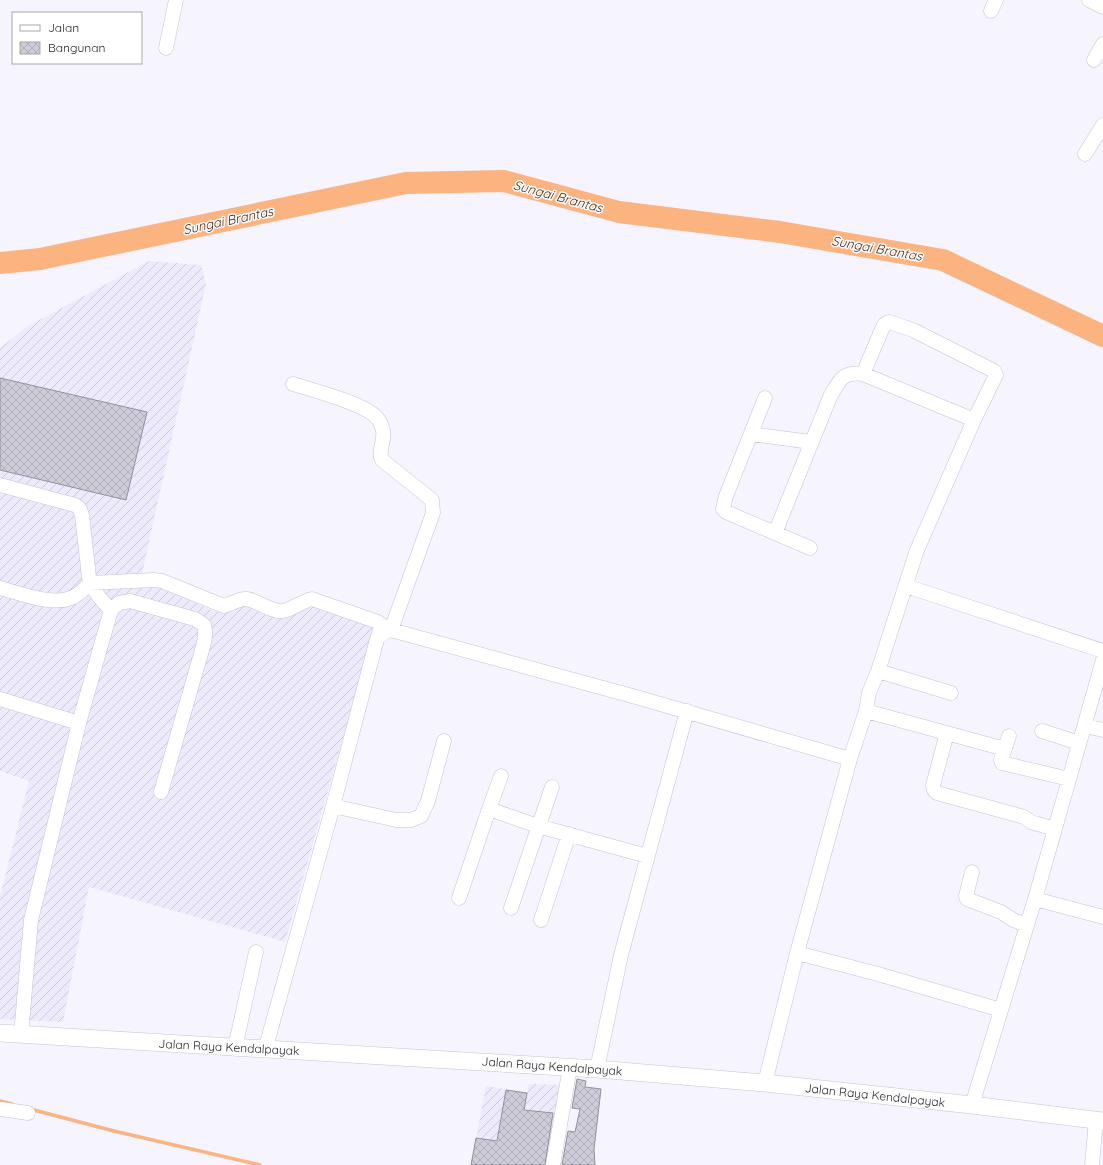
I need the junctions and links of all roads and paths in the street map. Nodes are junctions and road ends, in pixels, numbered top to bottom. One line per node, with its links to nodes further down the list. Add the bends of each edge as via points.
1 (176, 0): 5 (street)
2 (1089, 0): 3 (street)
3 (1103, 7)
4 (1103, 44): 6 (street)
5 (166, 48)
6 (1094, 60)
7 (1103, 125): 8 (street)
8 (1084, 154)
9 (863, 374): 12 (street); 12 (street, via 885,324 888,322 913,330 996,373); 14 (street, via 848,374 838,382)
10 (293, 384): 22 (street, via 343,400 378,418 384,433 382,460 432,500 434,513)
11 (765, 398): 13 (street)
12 (974, 420): 19 (street, via 917,550)
13 (751, 434): 14 (street); 16 (street, via 723,509)
14 (811, 442): 16 (street)
15 (0, 485): 18 (street, via 65,501 79,508)
16 (775, 533): 17 (street)
17 (810, 548)
18 (90, 583): 20 (street, via 70,599 59,601); 21 (street); 23 (street, via 162,581 224,606 240,599 248,599 282,611 312,599 378,622 382,625)
19 (906, 586): 24 (street); 26 (street)
20 (0, 588)
21 (111, 610): 31 (street); 44 (street, via 119,603 130,601 195,619 204,625 206,636)
22 (391, 630): 23 (street); 29 (street)
23 (378, 637): 45 (street)
24 (1103, 651)
25 (1103, 660): 32 (street)
26 (878, 671): 27 (street); 30 (street, via 869,693)
27 (951, 693)
28 (0, 699): 31 (street)
29 (687, 711): 40 (street); 50 (street)
30 (866, 711): 35 (street); 40 (street)
31 (79, 723): 62 (street, via 32,920)
32 (1085, 726): 33 (street); 38 (street)
33 (1103, 730)
34 (1042, 731): 38 (street)
35 (947, 733): 39 (street); 48 (street, via 933,785 937,793 1024,817 1031,822)
36 (1009, 736): 39 (street)
37 (444, 741): 45 (street, via 428,801 421,816 411,820 396,820)
38 (1079, 743): 42 (street)
39 (1005, 750): 42 (street, via 1002,763)
40 (850, 759): 59 (street)
41 (500, 776): 46 (street)
42 (1069, 779): 48 (street)
43 (552, 787): 47 (street)
44 (160, 792)
45 (333, 806): 64 (street)
46 (489, 809): 47 (street); 52 (street)
47 (538, 826): 49 (street); 54 (street)
48 (1055, 829): 53 (street)
49 (568, 834): 50 (street); 56 (street)
50 (647, 856): 66 (street, via 621,955)
51 (972, 872): 57 (street, via 967,899)
52 (459, 898)
53 (1035, 899): 55 (street); 57 (street)
54 (511, 908)
55 (1103, 917)
56 (541, 920)
57 (1027, 924): 60 (street)
58 (256, 952): 63 (street)
59 (797, 953): 60 (street); 67 (street)
60 (1001, 1010): 68 (street)
61 (0, 1033): 62 (main road, Jalan Raya Kendalpayak)
62 (21, 1034): 63 (main road, Jalan Raya Kendalpayak)
63 (235, 1048): 64 (main road, Jalan Raya Kendalpayak)
64 (265, 1050): 65 (main road, Jalan Raya Kendalpayak)
65 (570, 1067): 66 (main road, Jalan Raya Kendalpayak); 72 (street)
66 (597, 1069): 67 (main road, Jalan Raya Kendalpayak)
67 (765, 1083): 68 (main road, Jalan Raya Kendalpayak)
68 (972, 1105): 71 (main road, Jalan Raya Kendalpayak)
69 (0, 1109): 70 (street)
70 (28, 1114)
71 (1100, 1121): 73 (street)
72 (553, 1165)
73 (1092, 1165)

